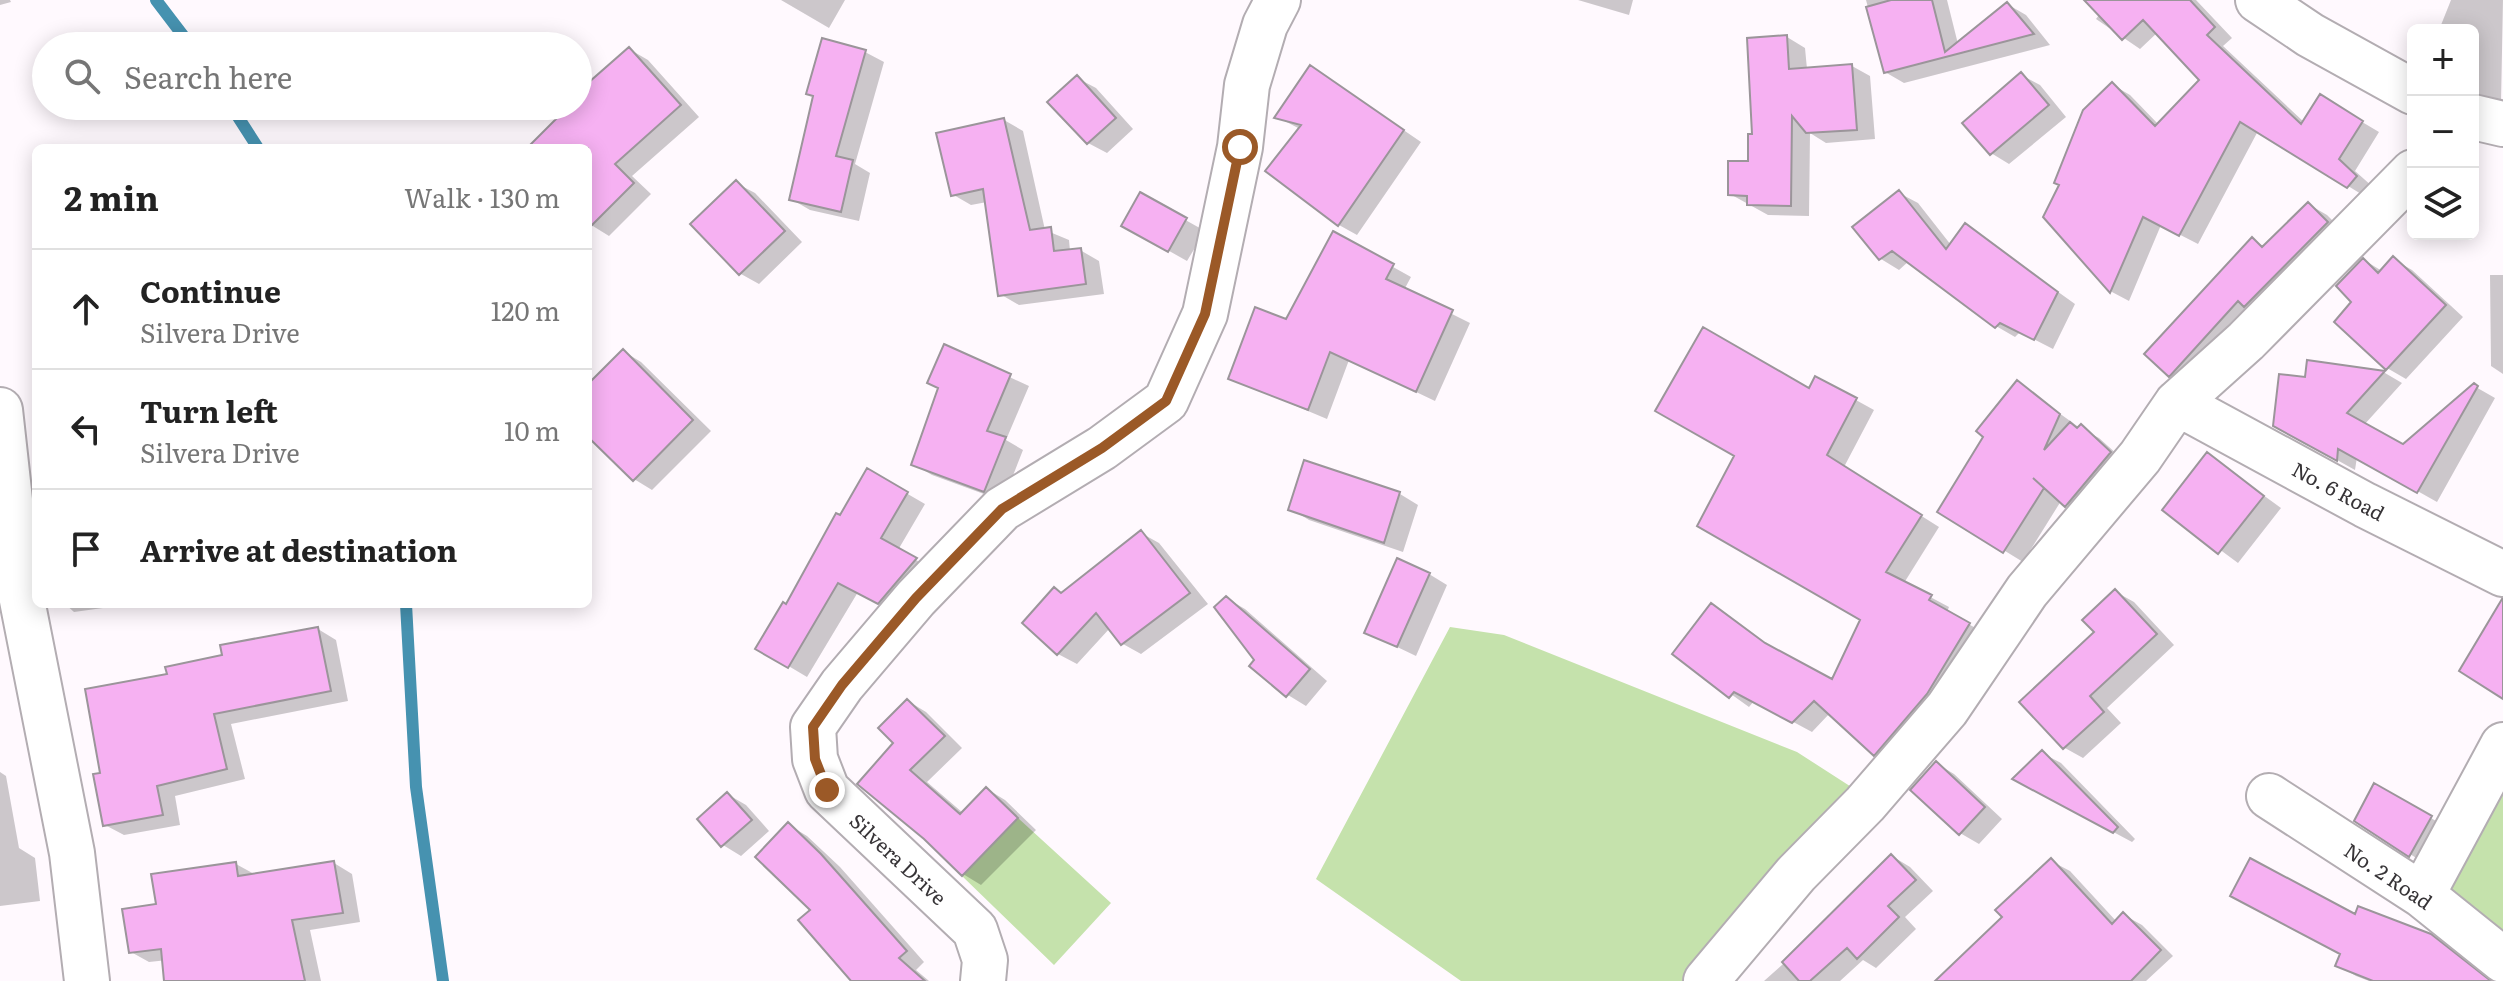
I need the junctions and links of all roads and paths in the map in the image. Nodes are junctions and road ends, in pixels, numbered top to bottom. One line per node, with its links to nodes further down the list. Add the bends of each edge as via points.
1 (1278, 0): 16 (street, Silvera Drive, via 1247,85 1240,147 1205,314 1166,401 1102,448 1002,509 916,598 813,727 815,759 827,790 975,930 985,960)
2 (2258, 0): 3 (street)
3 (2407, 89)
4 (2479, 118): 5 (street)
5 (2503, 124)
6 (2407, 178): 7 (street)
7 (2177, 403): 9 (street, No. 6 Road); 17 (street, via 2140,457 2027,591 1947,709)
8 (0, 410): 10 (street)
9 (2503, 574)
10 (7, 581): 15 (street, via 72,853)
11 (2503, 745): 13 (street)
12 (2269, 796): 13 (street, No. 2 Road)
13 (2422, 895): 14 (street, No. 2 Road)
14 (2503, 960)
15 (87, 981)
16 (983, 981)
17 (1706, 981)

